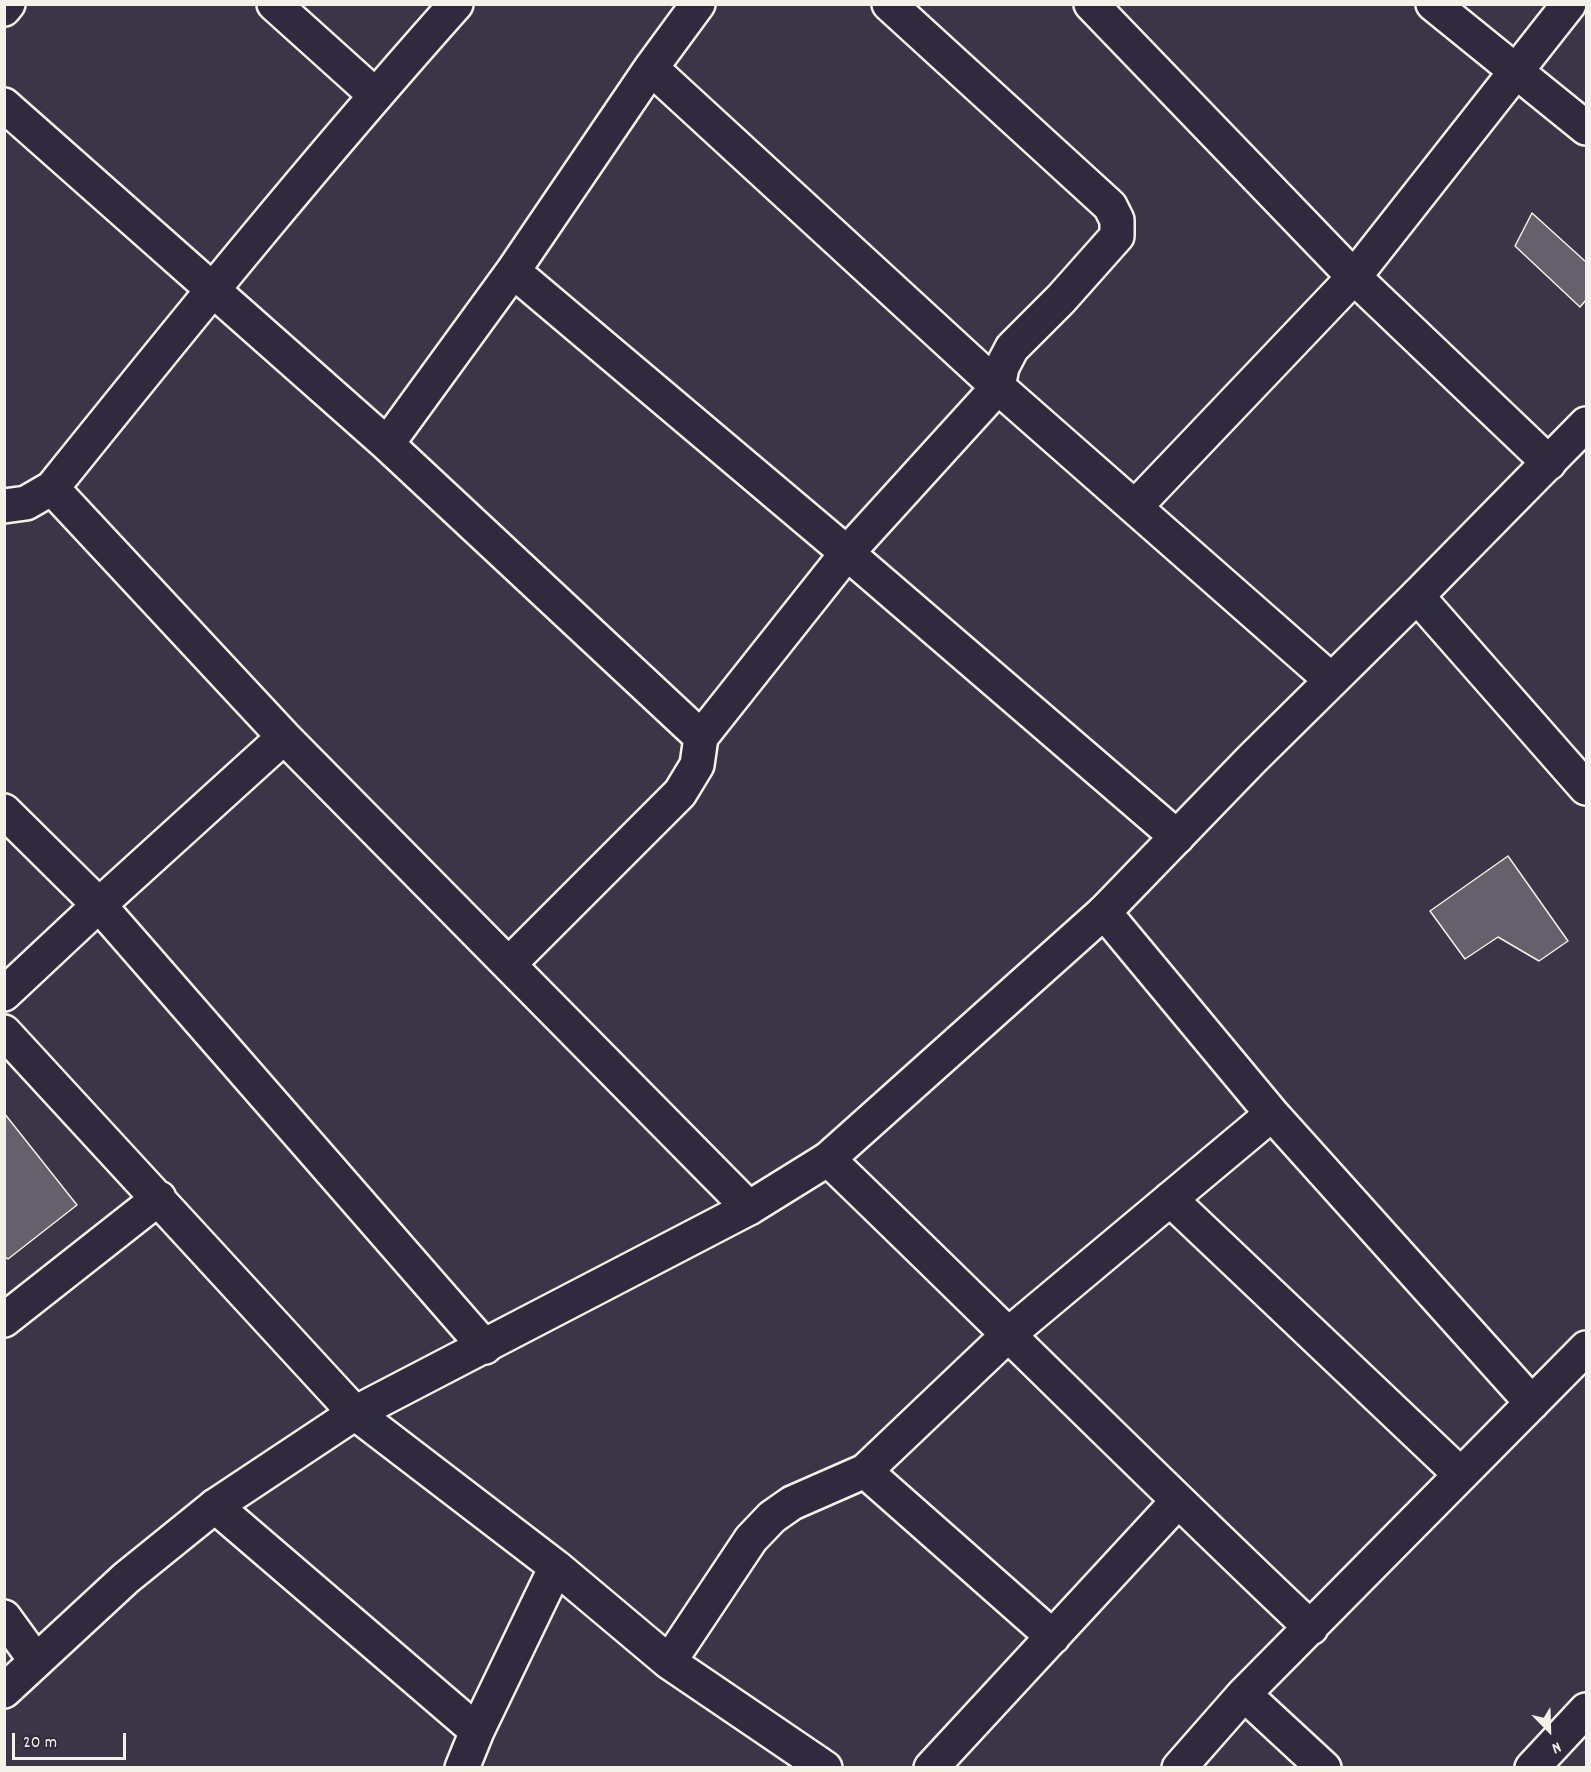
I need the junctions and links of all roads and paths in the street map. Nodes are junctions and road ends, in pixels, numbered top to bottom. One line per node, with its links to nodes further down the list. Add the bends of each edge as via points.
1 (8, 4): 9 (street)
2 (274, 4): 12 (street)
3 (456, 4): 12 (street)
4 (698, 4): 10 (street)
5 (888, 4): 18 (street, via 1110,206 1117,220 1117,236 1012,348)
6 (1090, 4): 16 (street)
7 (1433, 4): 11 (street)
8 (1569, 4): 11 (street)
9 (4, 9)
10 (651, 68): 15 (street); 18 (street)
11 (1515, 73): 14 (street); 16 (street)
12 (375, 95): 17 (street)
13 (4, 105): 17 (street)
14 (1587, 128)
15 (513, 271): 20 (street); 25 (street)
16 (1354, 277): 21 (street); 24 (street)
17 (213, 289): 20 (street); 22 (street)
18 (998, 387): 24 (street); 25 (street)
19 (1587, 424): 21 (street)
20 (387, 444): 29 (street)
21 (1549, 463): 26 (street)
22 (52, 488): 23 (street, via 26,503); 28 (street)
23 (4, 506)
24 (1135, 507): 27 (street)
25 (847, 553): 29 (street); 32 (street)
26 (1417, 596): 27 (street); 30 (street)
27 (1330, 680): 32 (street)
28 (284, 737): 33 (street); 35 (street)
29 (701, 737): 35 (street, via 697,765 680,793)
30 (1587, 788)
31 (4, 811): 33 (street)
32 (1178, 837): 34 (street)
33 (99, 905): 36 (street); 45 (street)
34 (1104, 912): 38 (street); 39 (street)
35 (509, 964): 42 (street)
36 (4, 994)
37 (4, 1032): 40 (street)
38 (1272, 1114): 41 (street); 47 (street)
39 (828, 1159): 42 (street); 44 (street)
40 (159, 1198): 43 (street); 48 (street)
41 (1170, 1199): 44 (street); 50 (street)
42 (749, 1208): 45 (street)
43 (4, 1320)
44 (1009, 1334): 49 (street); 51 (street)
45 (485, 1347): 48 (street)
46 (1587, 1348): 47 (street)
47 (1532, 1403): 50 (street)
48 (355, 1413): 52 (street); 53 (street)
49 (865, 1470): 56 (street); 58 (street, via 792,1503 772,1517 751,1539)
50 (1460, 1474): 55 (street)
51 (1177, 1502): 55 (street); 56 (street)
52 (215, 1506): 57 (street, via 126,1578); 62 (street)
53 (556, 1567): 58 (street); 62 (street)
54 (4, 1617): 57 (street)
55 (1311, 1628): 60 (street)
56 (1053, 1637): 65 (street)
57 (36, 1661): 59 (street)
58 (669, 1662): 64 (street)
59 (4, 1691)
60 (1244, 1694): 66 (street); 67 (street)
61 (1587, 1710): 68 (street)
62 (477, 1731): 63 (street)
63 (462, 1767)
64 (825, 1767)
65 (931, 1767)
66 (1179, 1767)
67 (1324, 1767)
68 (1532, 1767)

